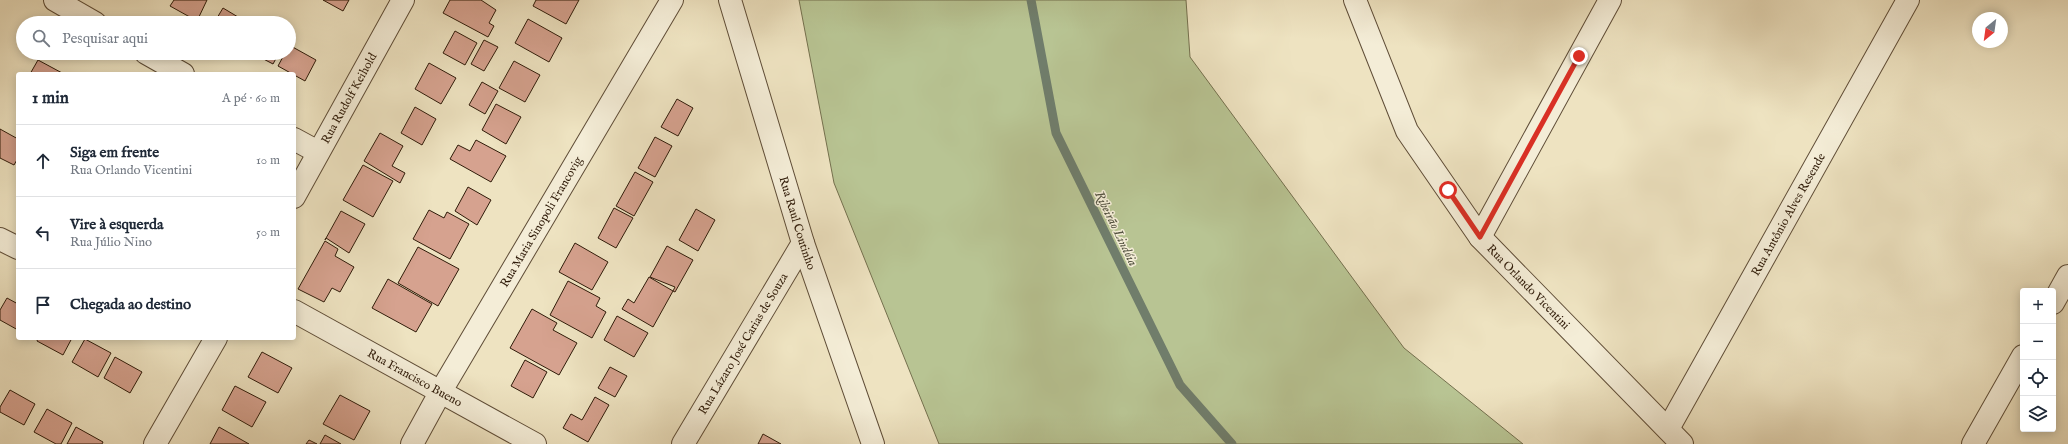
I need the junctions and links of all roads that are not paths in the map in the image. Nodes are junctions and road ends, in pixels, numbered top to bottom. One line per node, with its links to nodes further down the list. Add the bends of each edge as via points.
1 (55, 0): 8 (street)
2 (403, 0): 12 (street, Rua Rudolf Keihold)
3 (672, 0): 23 (street, Rua Maria Sinopoli Francovig)
4 (730, 0): 16 (street, Rua Raul Coutinho)
5 (1355, 0): 14 (street, Rua Orlando Vicentini, via 1407,131)
6 (1610, 0): 14 (street)
7 (1908, 0): 24 (street, Rua Antônio Alves Resende)
8 (83, 16)
9 (158, 60): 10 (street)
10 (179, 72)
11 (296, 139): 12 (street)
12 (318, 152): 13 (street, Rua Rudolf Keihold)
13 (296, 193)
14 (1480, 237): 24 (street, Rua Orlando Vicentini)
15 (0, 239): 17 (street)
16 (803, 243): 28 (street, Rua Lázaro José Carias de Souza); 29 (street, Rua Raul Coutinho)
17 (16, 247)
18 (2068, 276): 19 (street)
19 (2056, 298)
20 (296, 312): 23 (street, Rua Francisco Bueno)
21 (208, 341): 25 (street)
22 (2021, 360): 30 (street)
23 (441, 391): 26 (street, Rua Maria Sinopoli Francovig); 27 (street, Rua Francisco Bueno)
24 (1675, 437)
25 (155, 444)
26 (412, 444)
27 (535, 444)
28 (683, 444)
29 (873, 444)
30 (1973, 444)

